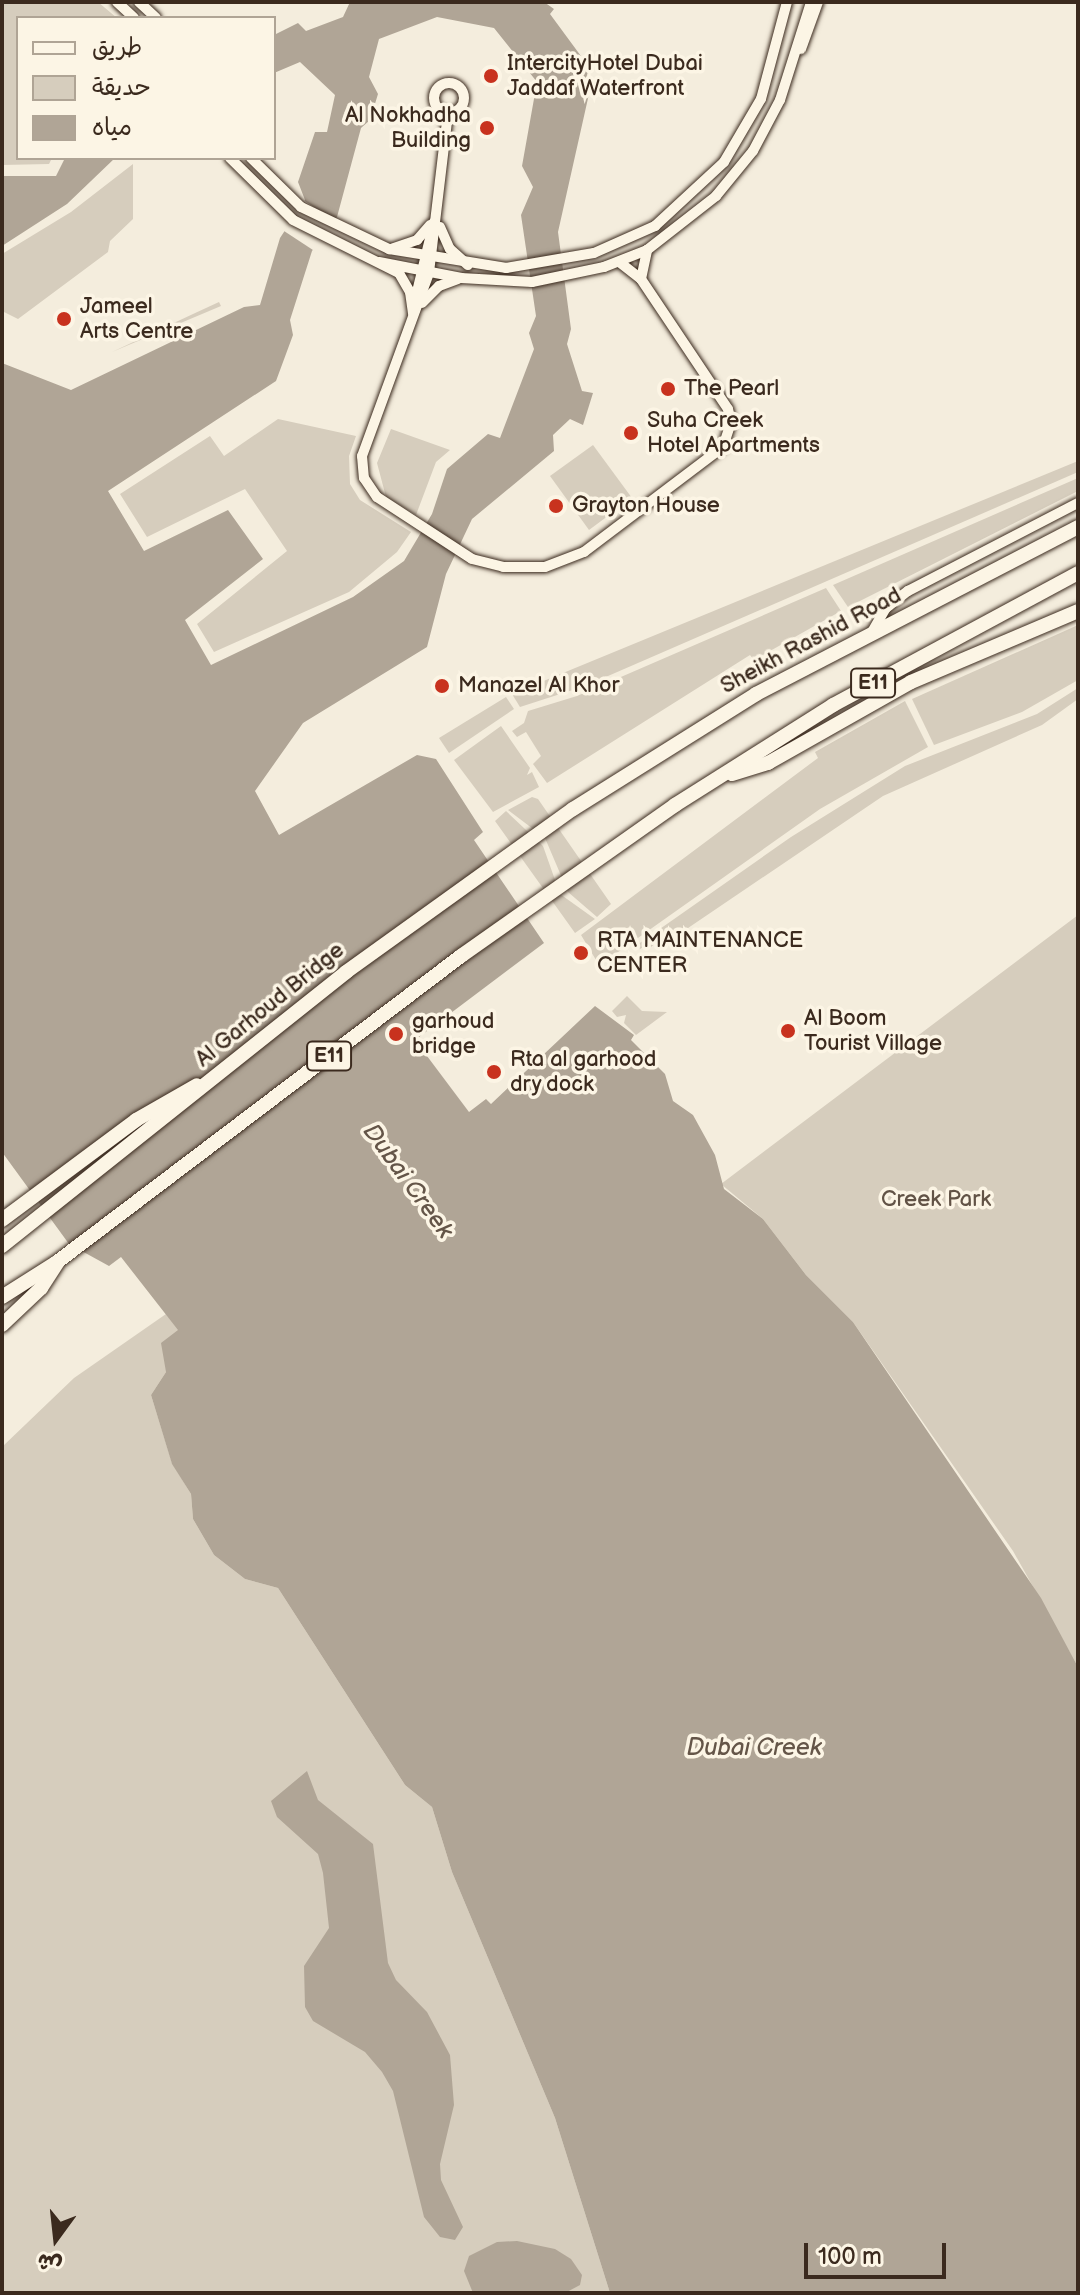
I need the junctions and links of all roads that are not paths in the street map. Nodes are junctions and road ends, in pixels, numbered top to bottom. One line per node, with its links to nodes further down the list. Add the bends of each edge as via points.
1 (117, 2): 7 (street)
2 (139, 2): 8 (street)
3 (787, 2): 20 (street, via 738,141 707,181 655,226 594,253 506,268)
4 (803, 2): 9 (street)
5 (811, 2): 9 (street)
6 (818, 2): 10 (street)
7 (132, 16)
8 (154, 16)
9 (802, 25): 10 (street)
10 (789, 72): 16 (street, via 767,126 735,174 695,216)
11 (448, 113): 14 (street)
12 (232, 160): 18 (street, via 275,206 319,237)
13 (253, 160): 15 (street, via 277,186 328,224)
14 (437, 213): 15 (street, via 417,240); 17 (street); 20 (street, via 447,244)
15 (389, 249): 17 (street)
16 (647, 250): 19 (street); 23 (street)
17 (428, 259): 20 (street); 21 (street)
18 (379, 262): 21 (street); 24 (street, via 404,280)
19 (619, 262): 22 (street, via 507,283); 23 (street)
20 (469, 265)
21 (425, 272): 22 (street); 24 (street)
22 (461, 278): 24 (street, via 433,290)
23 (641, 279): 24 (street, via 728,409 731,422 723,447 573,558 524,569 472,559 369,489 362,456)
24 (413, 314)
25 (1078, 503): 29 (street, via 908,591 886,608)
26 (1078, 527): 29 (highway, Sheikh Rashid Road / E11)
27 (1078, 573): 30 (highway, E11, via 833,705)
28 (1078, 611): 30 (highway, via 911,682 768,763)
29 (872, 632): 31 (highway, Sheikh Rashid Road / E11, via 756,694)
30 (720, 776): 35 (highway, E11, via 603,854)
31 (573, 809): 32 (highway, Al Garhoud Bridge / E11, via 391,938)
32 (215, 1076): 33 (highway, via 136,1120); 34 (highway, Al Garhoud Bridge / E11)
33 (2, 1220)
34 (2, 1246)
35 (57, 1262): 36 (highway, E11); 37 (highway)
36 (4, 1295)
37 (2, 1325)

